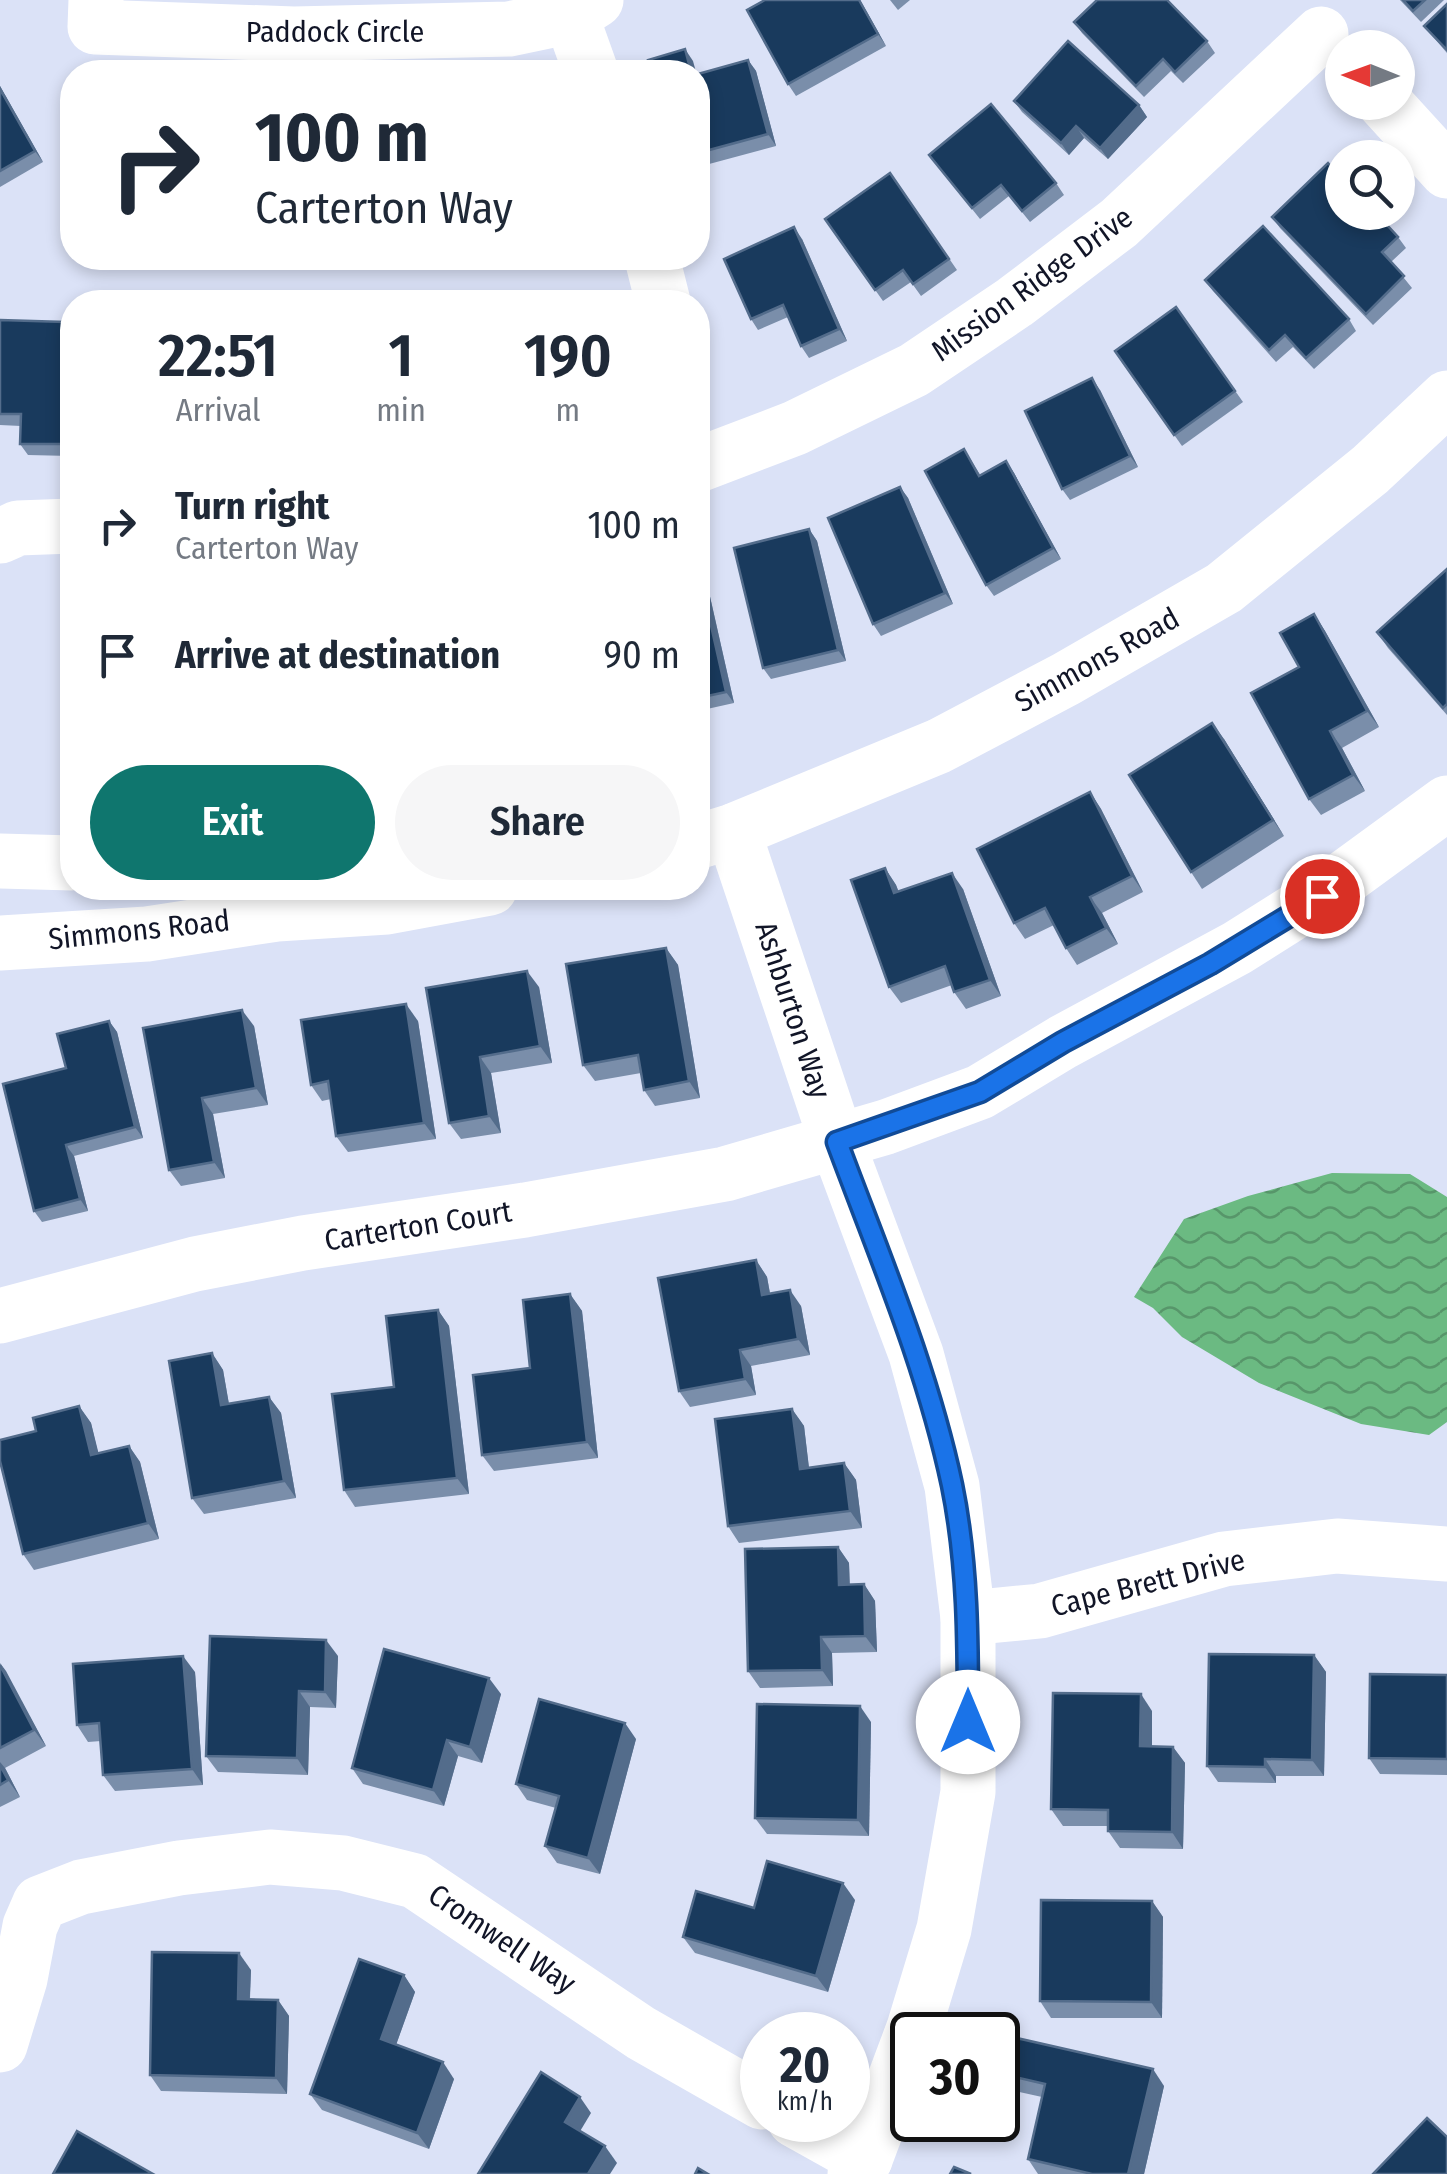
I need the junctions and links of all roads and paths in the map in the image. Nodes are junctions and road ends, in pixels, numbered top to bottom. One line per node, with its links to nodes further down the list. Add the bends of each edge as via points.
1 (96, 0): 2 (street, Paddock Circle, via 95,27 294,34 508,29)
2 (583, 8): 4 (street)
3 (1319, 31): 8 (street, Mission Ridge Drive, via 1120,223 1015,302 914,370 796,428)
4 (590, 60)
5 (1401, 120): 6 (street)
6 (1447, 170)
7 (1447, 398): 12 (street, Simmons Road, via 1224,588 939,746)
8 (710, 456)
9 (60, 526): 10 (street, via 18,528)
10 (0, 536)
11 (1447, 804): 19 (street, Carterton Court, via 1322,896 1158,994 980,1092)
12 (716, 836): 19 (street, Ashburton Way)
13 (0, 860): 14 (street)
14 (60, 862)
15 (239, 900): 17 (street, Simmons Road)
16 (425, 900): 17 (street, Simmons Road)
17 (277, 914): 18 (street, Simmons Road, via 147,934)
18 (0, 943)
19 (837, 1142): 20 (street, Carterton Court, via 726,1174 195,1264); 22 (street, Ashburton Way, via 916,1354 952,1486)
20 (0, 1316)
21 (1447, 1554): 22 (street, Cape Brett Drive, via 1337,1546 1224,1559 1040,1612)
22 (968, 1618): 26 (street, Ashburton Way, via 968,1792 944,1929)
23 (0, 2045): 24 (street, Cromwell Way, via 40,1903 178,1868 270,1857 343,1863 414,1881 640,2033)
24 (740, 2090)
25 (825, 2142): 26 (street)
26 (860, 2167)

